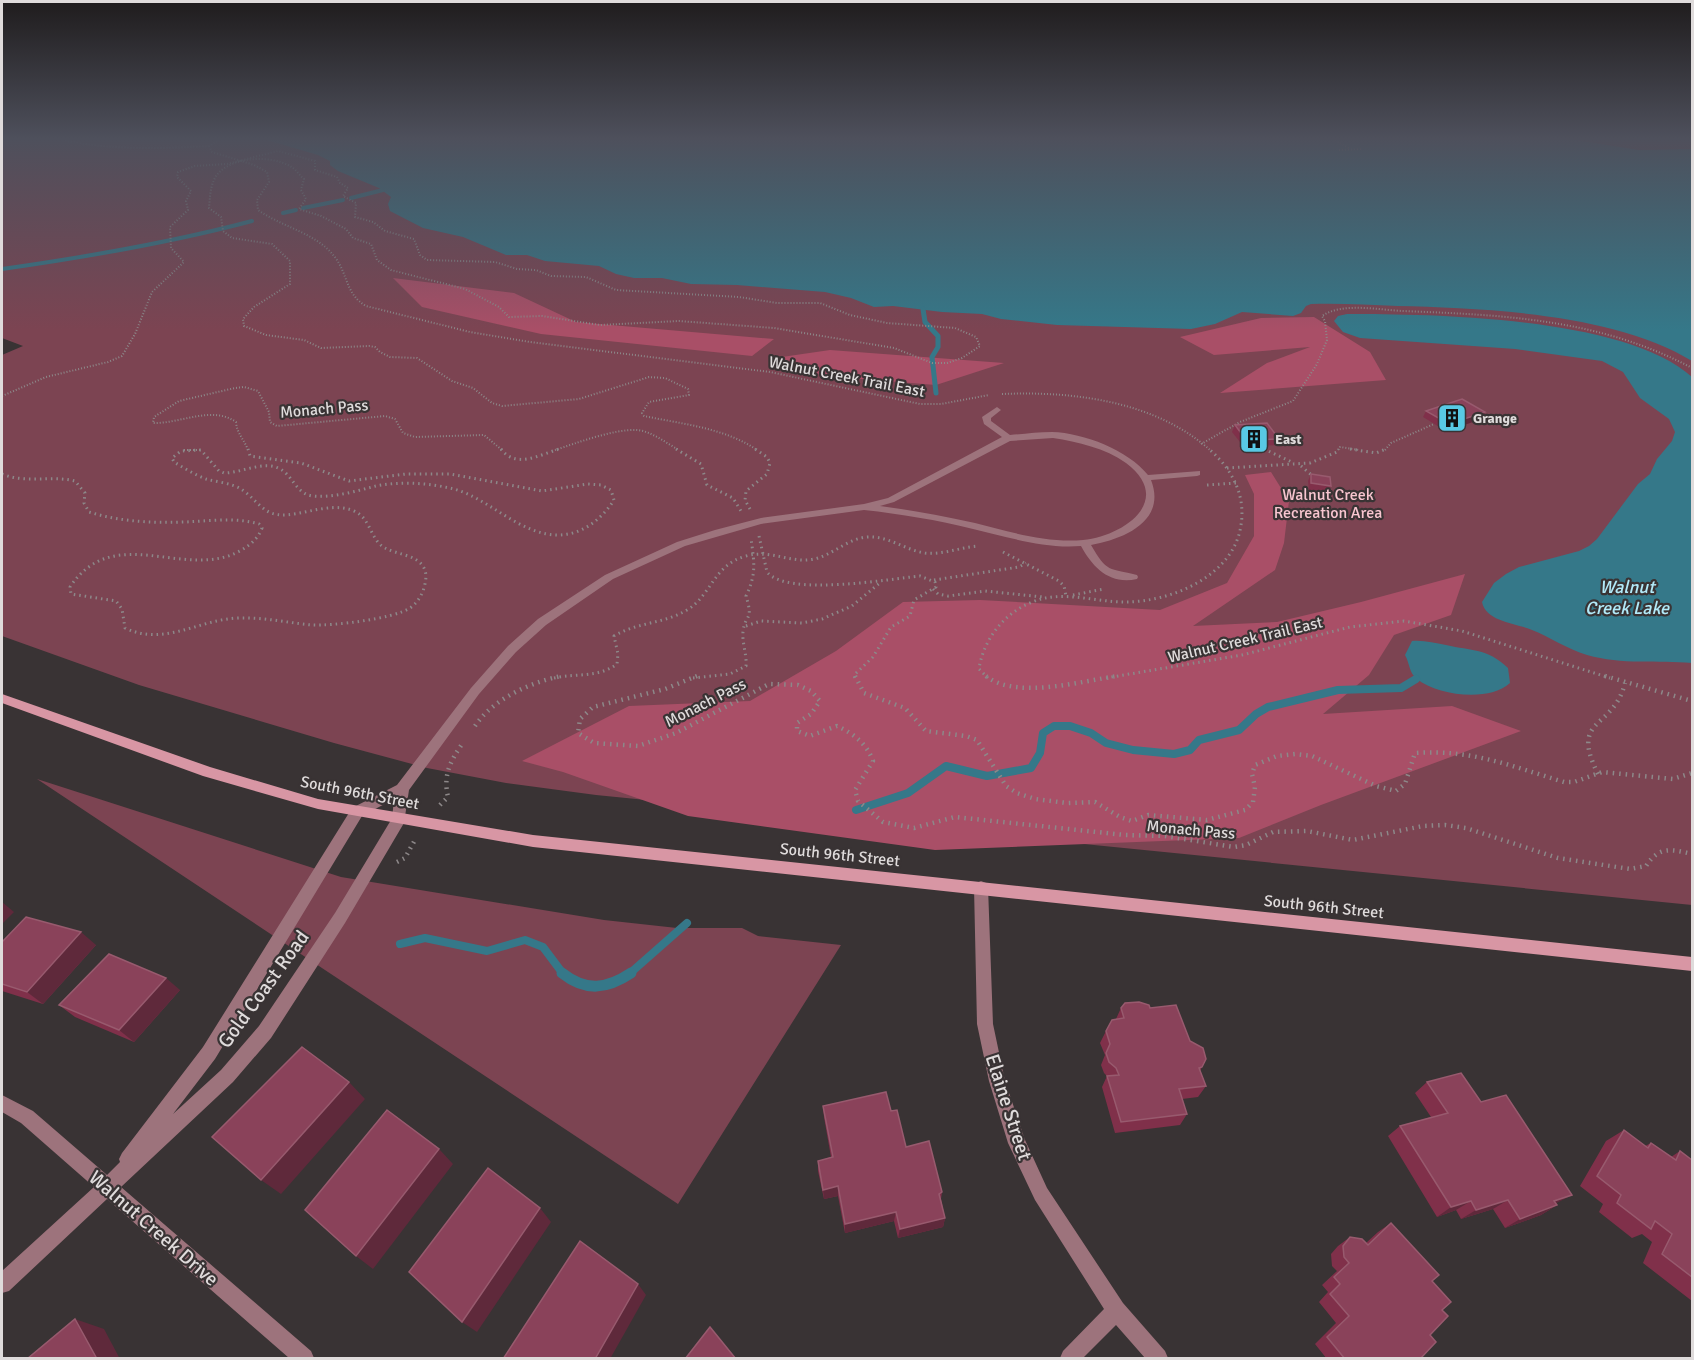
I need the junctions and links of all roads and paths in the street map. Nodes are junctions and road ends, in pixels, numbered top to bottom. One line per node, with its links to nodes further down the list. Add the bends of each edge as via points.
1 (186, 203): 9 (path, Monach Pass, via 187,212 170,227 171,248 183,265 152,292 122,356 46,377)
2 (209, 203): 24 (path, Monach Pass, via 209,208 219,214 228,236 277,247 290,261 292,278 287,288 248,313 243,319 244,326 266,335 304,340 317,348 369,346 384,357 417,358 455,383 477,389 490,403 502,406 579,399 649,377 665,378 688,389 689,394 648,402 643,407 644,416 711,430 745,442 767,457 767,474 745,496)
3 (257, 203): 8 (path, Walnut Creek Trail East, via 258,210 273,221 326,248 344,271 350,295 366,306 493,336 770,372 903,402 941,404)
4 (301, 203): 5 (path, Monach Pass, via 299,209 321,216 346,229 353,238 371,244 381,265 465,289 499,307 509,317 542,316 600,325 679,321 774,328 894,348 934,363 962,358 980,346 976,337 964,330 879,322 820,303 616,290 586,277 551,276 495,262 427,260 420,255 414,239 355,217)
5 (356, 203)
6 (1692, 368): 13 (path, via 1648,346 1575,327 1462,313 1329,311 1322,316 1327,330 1324,349 1293,401)
7 (1000, 394): 13 (path, Walnut Creek Trail East, via 1049,393 1107,401 1158,419)
8 (990, 395)
9 (2, 396)
10 (997, 410): 12 (street, via 986,417 987,422)
11 (1434, 424): 15 (path, via 1391,443 1384,451 1340,447 1333,454)
12 (1008, 438): 19 (street, via 1074,438 1120,456); 23 (street, via 891,500)
13 (1201, 444): 16 (path, Walnut Creek Trail East)
14 (1260, 446): 15 (path)
15 (1298, 464): 16 (path); 21 (path)
16 (1227, 468): 20 (path, Walnut Creek Trail East)
17 (1197, 473): 19 (street)
18 (2, 474): 24 (path, Monach Pass, via 23,482 57,478 75,481 85,493 86,509 120,522 244,520 259,524 262,528 257,539 227,556 200,561 135,553 105,558 81,571 70,587 71,594 117,601 125,628 140,635 181,632 234,618 315,624 399,614 419,602 427,579 424,566 383,547 370,525 355,511 334,506 270,513 240,488 204,478 174,462 174,454 185,449 201,450 224,473 276,467 302,494 310,496 347,494 396,484 458,490 485,500 548,535 582,530 609,509 614,500 611,490 594,484 542,491 450,474 342,480 301,463 250,456 236,422 224,415 153,423 154,417 179,401 236,388 258,391 270,422 277,426 385,416 394,419 403,433 415,437 484,435 500,446 507,457 516,460 614,432 646,432 701,464 706,485 733,498)
19 (1146, 478): 25 (street, via 1150,490 1144,517 1110,538)
20 (1236, 483): 22 (path); 36 (path, Walnut Creek Trail East, via 1244,518 1239,543 1216,569 1195,584 1173,594 1128,602)
21 (1317, 483)
22 (1204, 485)
23 (864, 507): 24 (street); 25 (street, via 906,511 1039,541)
24 (752, 524): 28 (path, Monach Pass); 29 (path, Monach Pass); 46 (street, via 681,544 645,559 584,592 542,622 475,691)
25 (1084, 543): 31 (street, via 1101,568)
26 (986, 547): 29 (path, via 968,546 933,554 887,539 862,537 819,558)
27 (1001, 551): 30 (path)
28 (755, 554): 29 (path); 38 (path, Monach Pass, via 753,579 746,596 751,613); 42 (path, via 727,565 687,610 634,625 614,636 617,664 609,671 598,676 550,678 488,708)
29 (763, 554): 33 (path, Monach Pass, via 770,577 780,583 802,586)
30 (1026, 563): 34 (path); 36 (path, via 1059,581)
31 (1115, 577): 32 (street); 36 (path, via 1104,589)
32 (1133, 577)
33 (888, 579): 34 (path, Monach Pass, via 920,576); 38 (path, via 872,585 855,603 827,616 807,622 752,622)
34 (933, 581): 35 (path)
35 (933, 589): 37 (path, via 948,596 985,591); 45 (path, Monach Pass, via 914,600 910,616 891,627 873,657 860,667 854,675 859,687 866,694 903,705 929,733 970,736 1006,786 1035,799 1067,804 1095,802 1132,821 1148,815 1207,820 1245,810 1253,801 1255,765 1284,753 1316,756 1376,787 1396,791 1406,784 1415,753 1471,754 1564,782 1574,783)
36 (1066, 596): 37 (path, Walnut Creek Trail East)
37 (1046, 597): 39 (path, Walnut Creek Trail East, via 1018,610 995,632 979,659 979,669 985,676 994,682 1020,686 1093,680 1261,651 1384,621 1404,621 1433,624 1492,640)
38 (746, 627): 50 (path, Monach Pass, via 746,666 730,674 698,676 665,689 593,707 580,719 578,733 594,743 638,746 676,733 769,684 782,682 805,688 820,701 811,714 797,723 797,731 810,736 837,726 872,754 873,761 855,790 858,801 883,822 895,826 914,828 956,817 1234,846 1246,845 1273,832 1307,831 1353,840 1445,825 1466,828 1558,858 1630,869 1646,866 1653,855 1662,851)
39 (1624, 683): 41 (path, Walnut Creek Trail East); 45 (path, via 1624,694 1612,712 1590,729 1586,740 1587,757)
40 (2, 698): 47 (main road, South 96th Street, via 208,772)
41 (1692, 701)
42 (472, 730)
43 (467, 736): 49 (path, via 448,765 443,781 448,797)
44 (1692, 773): 45 (path, Monach Pass, via 1673,779 1616,772)
45 (1598, 774)
46 (402, 789): 47 (street); 48 (street)
47 (357, 812): 48 (main road, South 96th Street); 55 (street, Gold Coast Road, via 209,1053)
48 (399, 819): 49 (main road, South 96th Street); 55 (street, Gold Coast Road, via 265,1032 227,1076)
49 (425, 823): 51 (path, via 405,858); 52 (main road, South 96th Street, via 533,841)
50 (1692, 854)
51 (388, 867)
52 (981, 887): 53 (main road, South 96th Street); 57 (street, Elaine Street, via 985,1024 997,1081 1017,1143 1041,1194)
53 (1692, 964)
54 (2, 1103): 55 (street, Walnut Creek Drive, via 27,1118)
55 (107, 1186): 56 (street, Gold Coast Road); 58 (street, Walnut Creek Drive)
56 (2, 1284)
57 (1116, 1310): 59 (street); 60 (street, Elaine Street)
58 (304, 1359)
59 (1070, 1359)
60 (1158, 1359)

